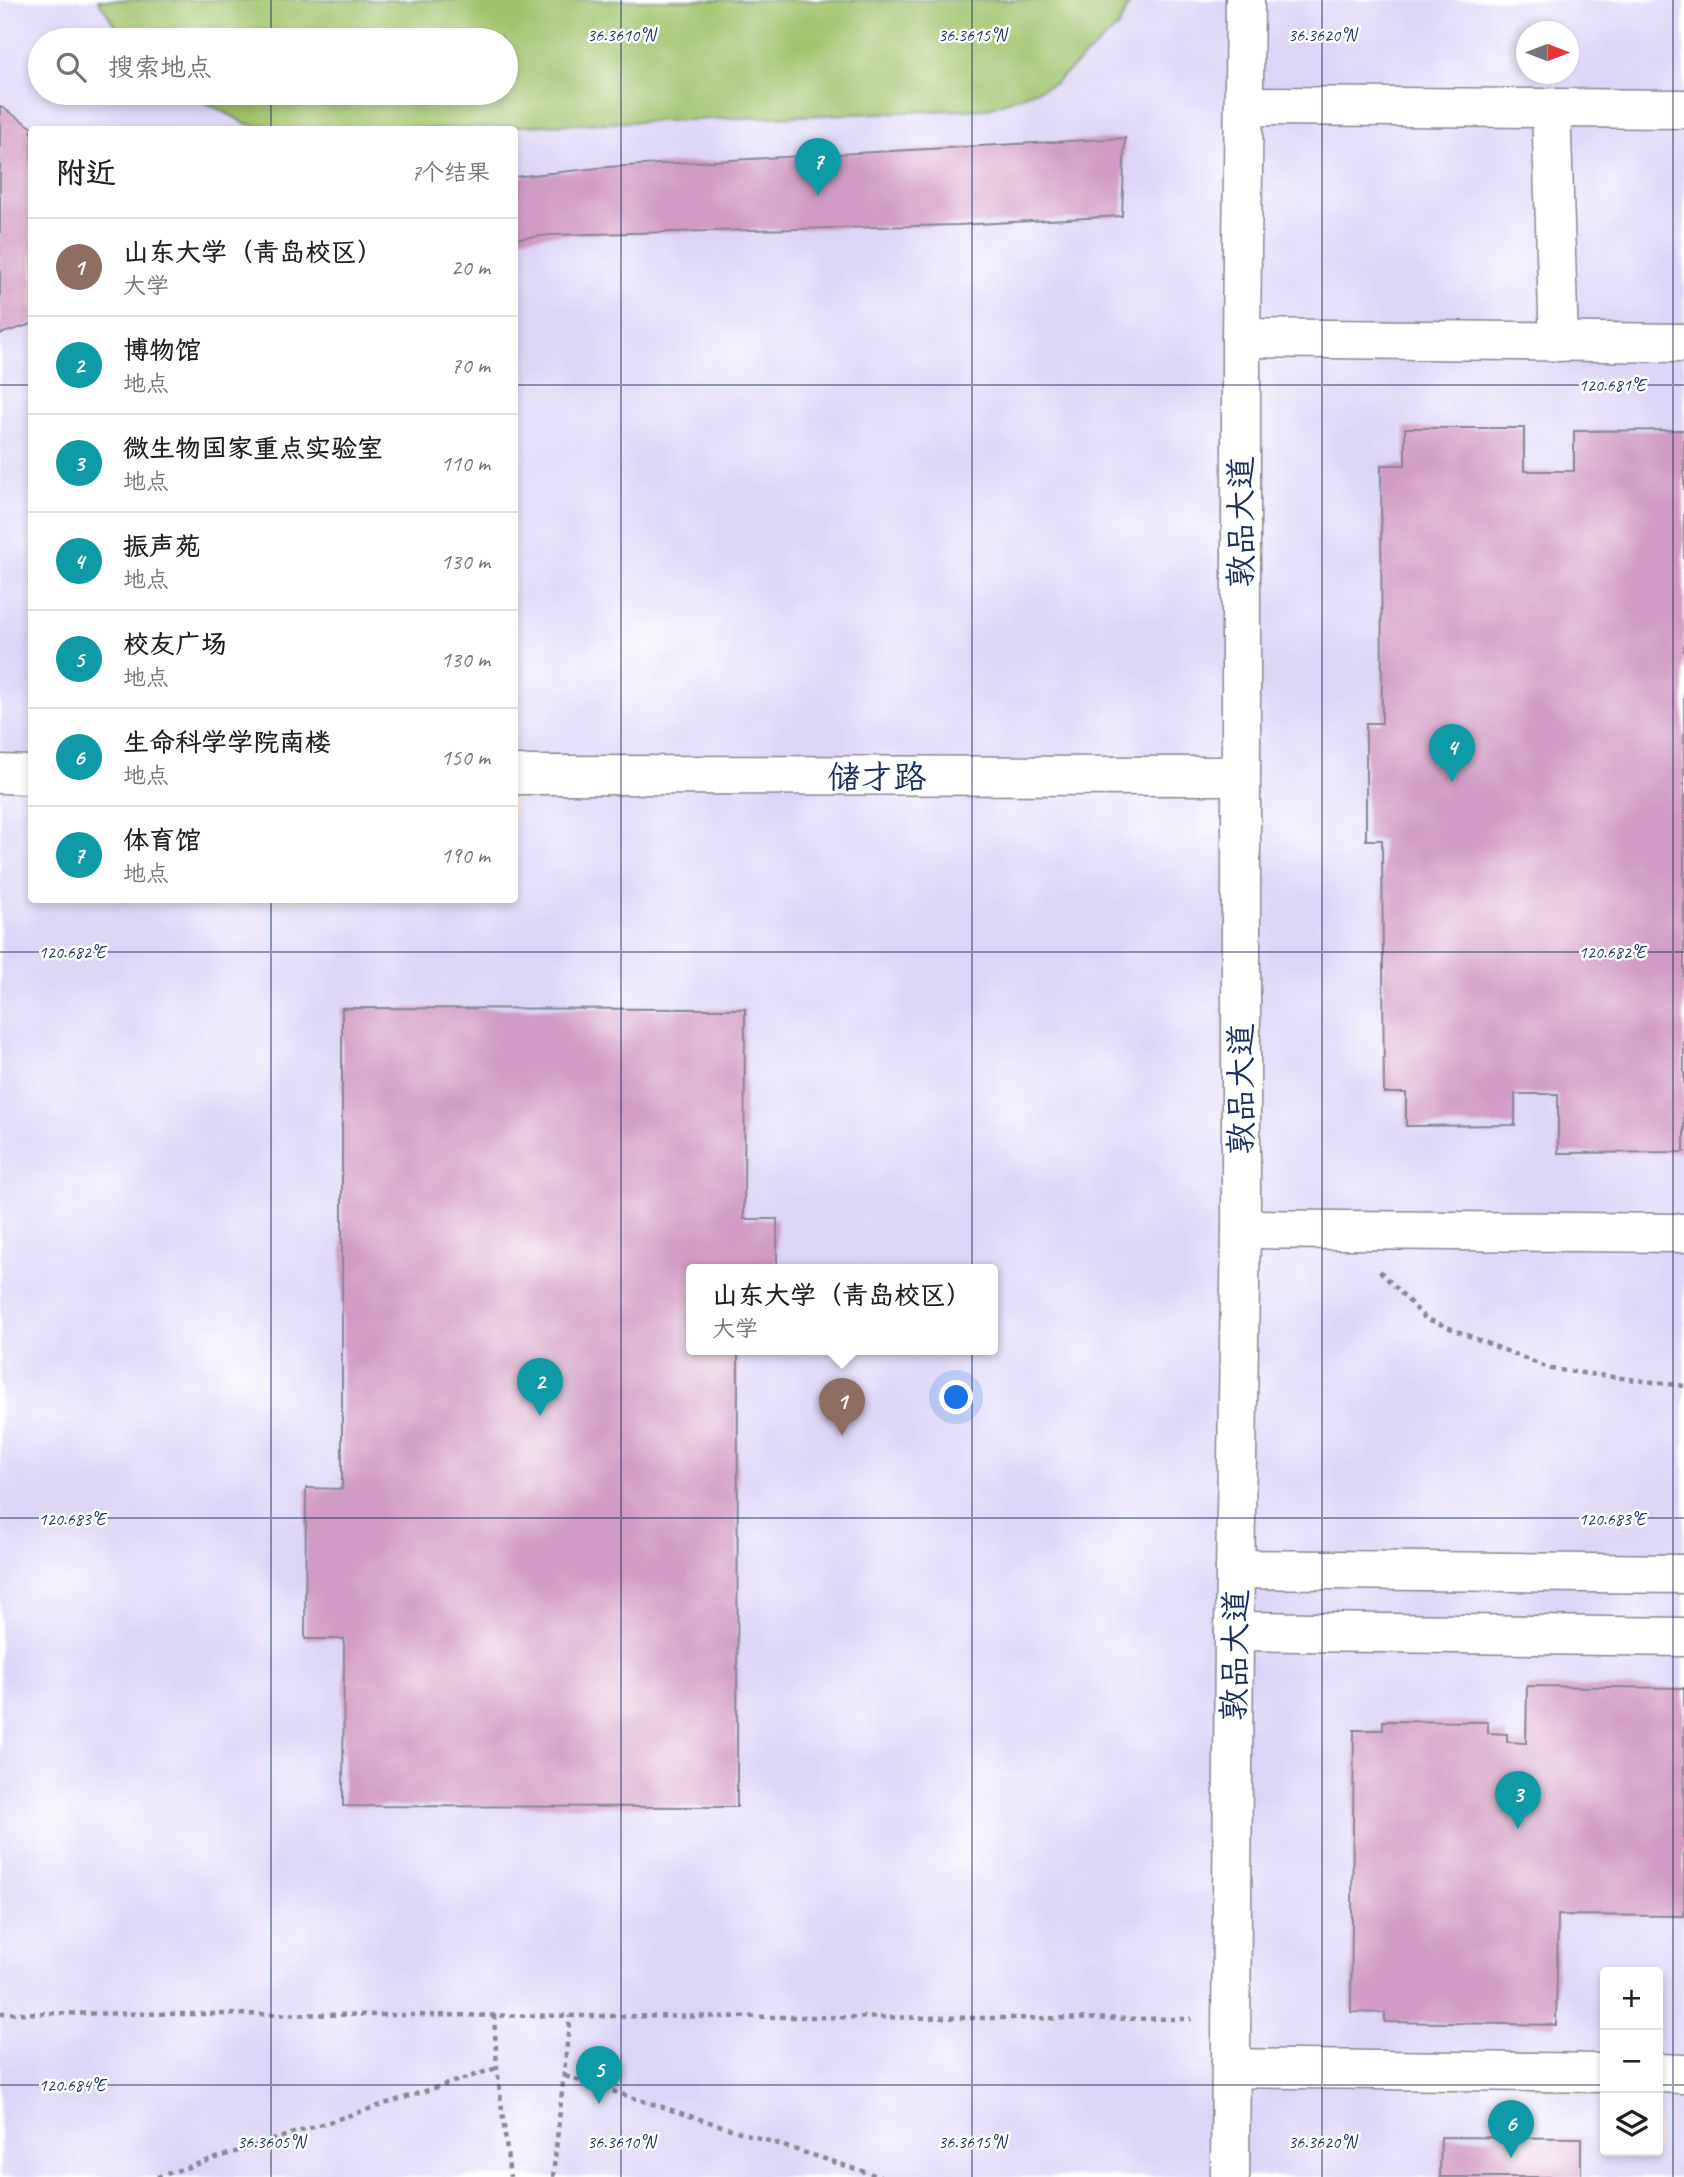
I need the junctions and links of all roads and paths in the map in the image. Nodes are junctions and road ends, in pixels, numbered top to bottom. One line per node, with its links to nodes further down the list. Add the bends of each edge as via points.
1 (1245, 0): 2 (lane, 敦品大道)
2 (1244, 106): 3 (lane); 5 (lane, 敦品大道)
3 (1551, 107): 4 (lane); 6 (lane)
4 (1684, 109)
5 (1241, 338): 6 (lane); 11 (lane, 敦品大道)
6 (1559, 342): 7 (lane)
7 (1684, 343)
8 (0, 774): 9 (lane)
9 (28, 775)
10 (518, 775): 11 (lane, 储才路)
11 (1240, 776): 12 (lane, 敦品大道)
12 (1241, 1229): 13 (lane); 16 (lane, 敦品大道)
13 (1340, 1230): 14 (lane); 15 (path, via 1425,1318 1551,1369)
14 (1684, 1233)
15 (1684, 1387)
16 (1235, 1569): 17 (lane); 18 (lane, 敦品大道)
17 (1684, 1574)
18 (1234, 1631): 19 (lane); 23 (lane, 敦品大道)
19 (1684, 1637)
20 (0, 2013): 21 (path)
21 (494, 2015): 22 (path); 24 (path)
22 (569, 2016): 23 (path); 29 (path)
23 (1232, 2020): 25 (lane, 敦品大道)
24 (497, 2068): 30 (path); 31 (path)
25 (1231, 2068): 26 (lane); 34 (lane, 敦品大道)
26 (1600, 2073)
27 (1663, 2073): 28 (lane)
28 (1684, 2074)
29 (565, 2076): 32 (path); 33 (path)
30 (157, 2177)
31 (510, 2177)
32 (553, 2177)
33 (881, 2177)
34 (1230, 2177)

